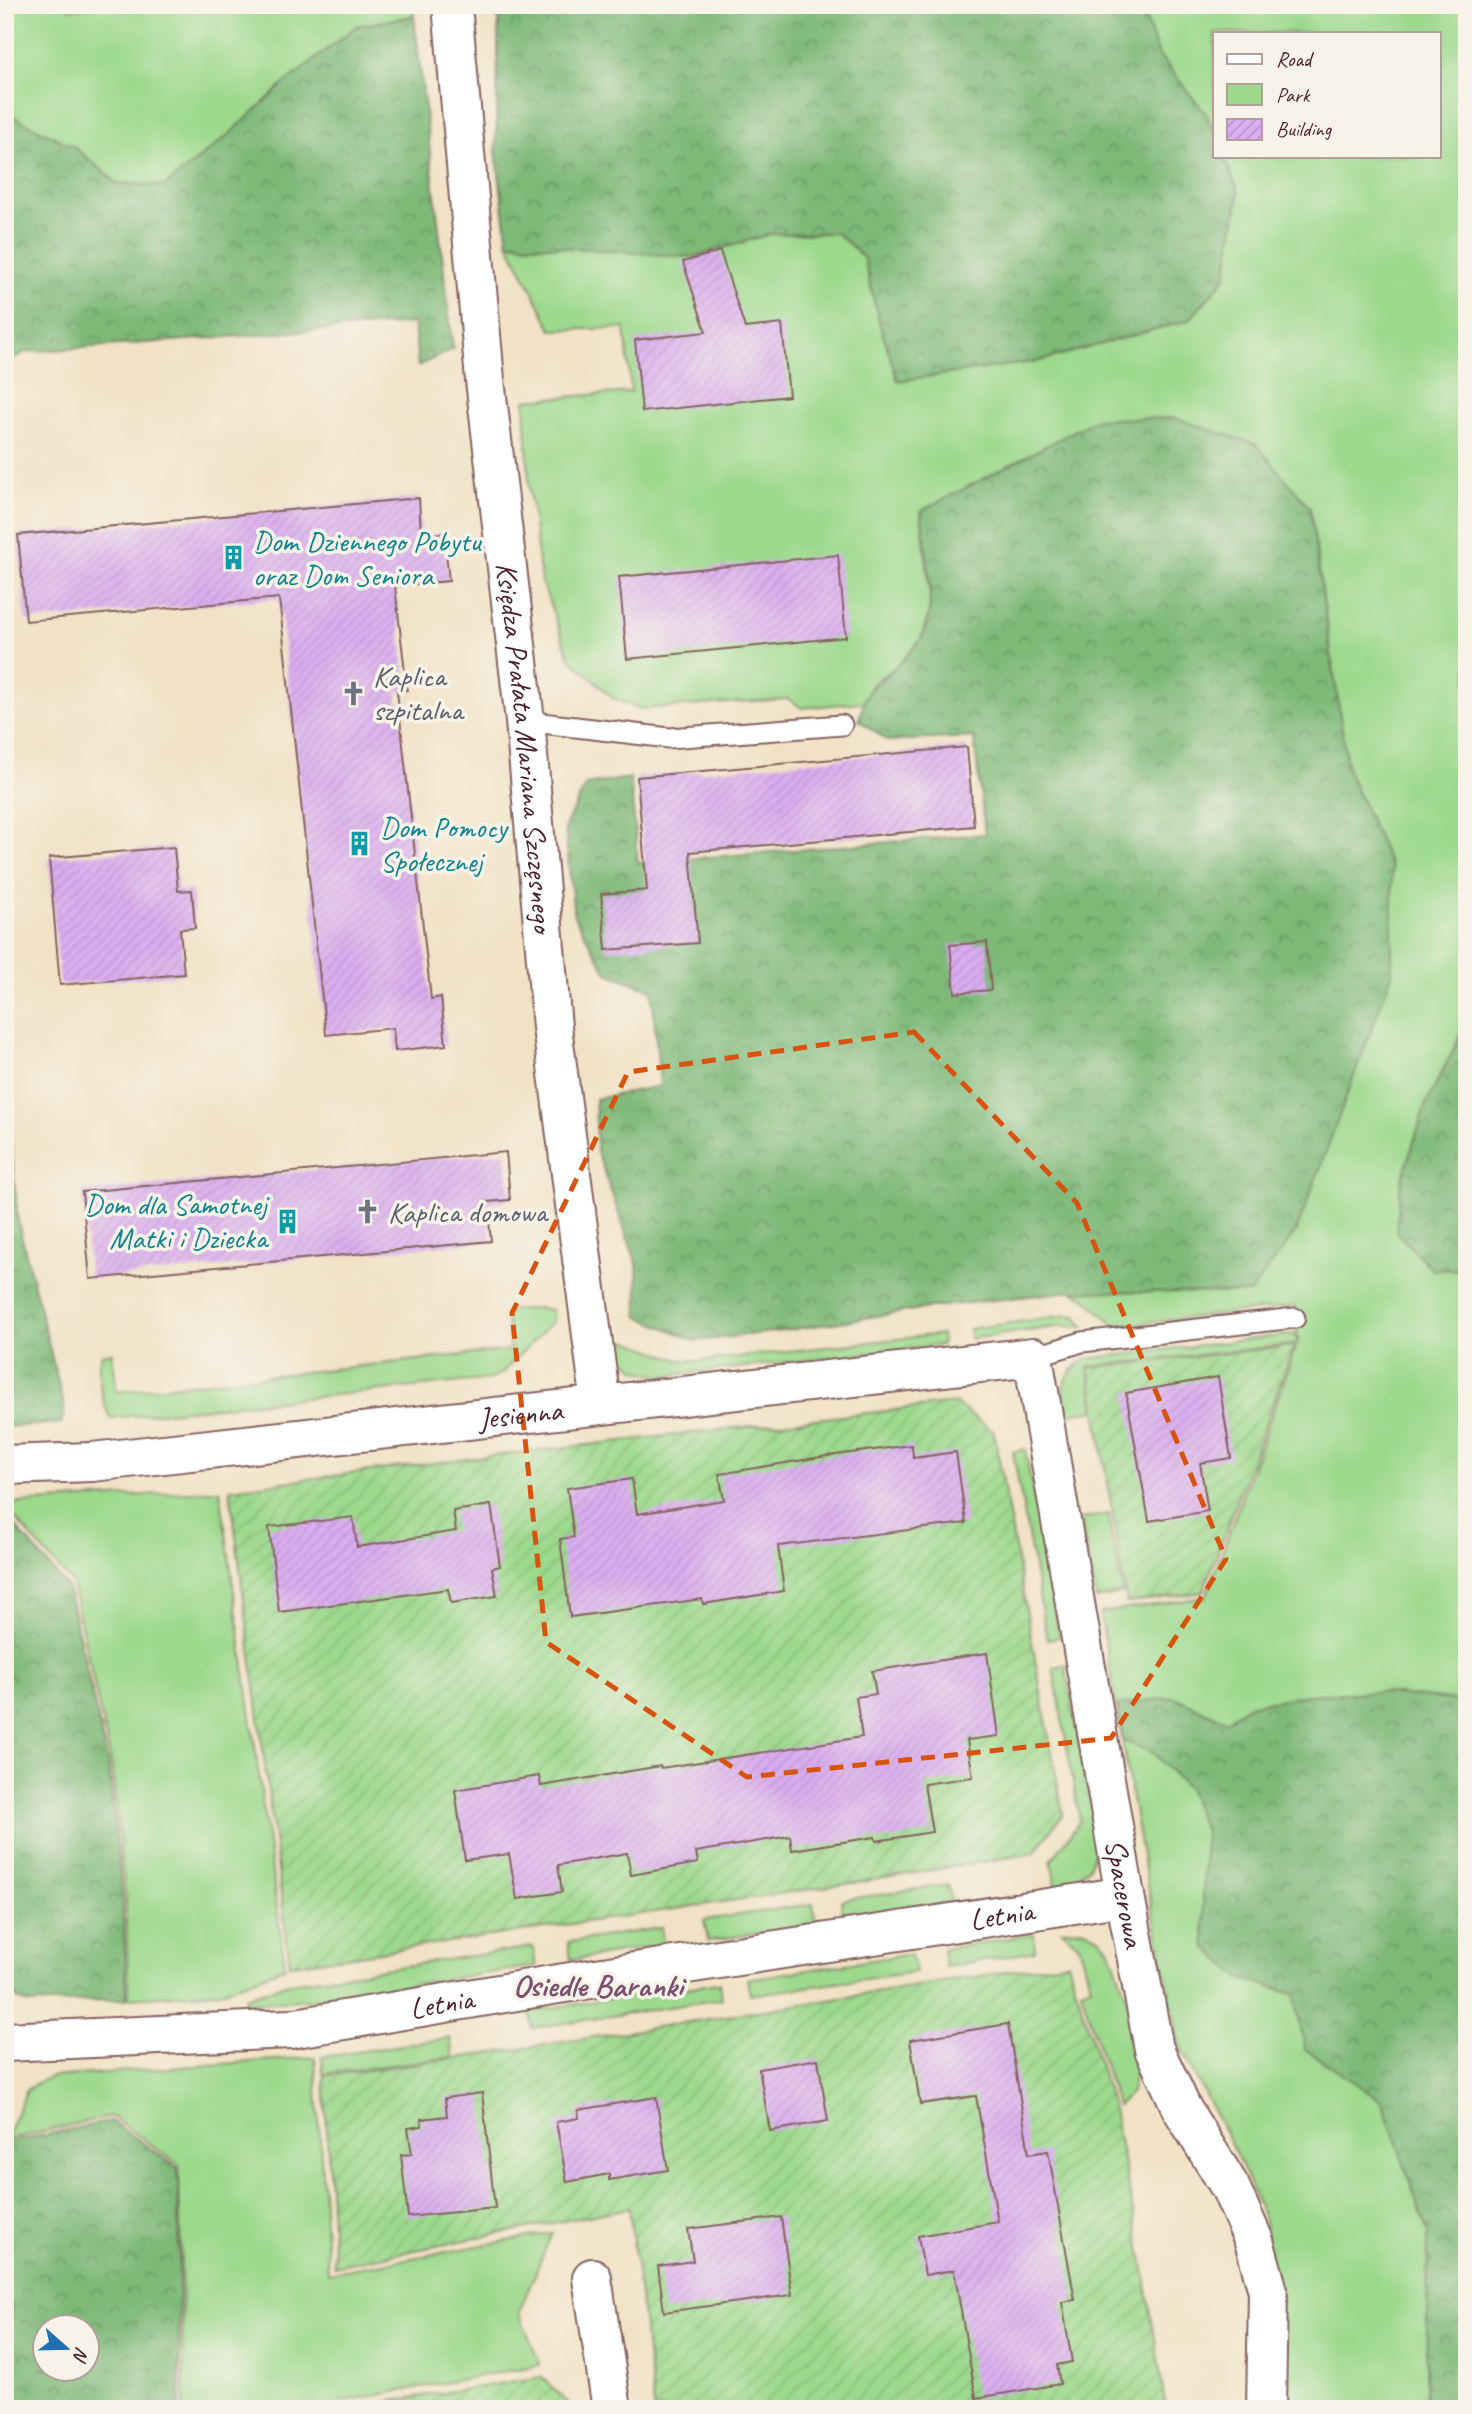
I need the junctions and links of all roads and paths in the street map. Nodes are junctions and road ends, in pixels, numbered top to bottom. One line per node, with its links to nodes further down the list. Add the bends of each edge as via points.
1 (452, 5): 2 (street, Księdza Prałata Mariana Szczęsnego, via 485,380)
2 (525, 722): 3 (lane, via 669,738); 6 (street, Księdza Prałata Mariana Szczęsnego, via 552,1027)
3 (842, 725)
4 (1295, 1318): 5 (lane, via 1082,1342)
5 (1033, 1357): 6 (street, Jesienna); 8 (street, Spacerowa)
6 (601, 1405): 7 (street, Jesienna, via 92,1462)
7 (5, 1465)
8 (1125, 1896): 9 (street, Letnia, via 290,2029); 12 (street, Spacerowa, via 1154,2049 1182,2109 1230,2187 1254,2241 1268,2291)
9 (5, 2042)
10 (592, 2277): 11 (street)
11 (612, 2409)
12 (1266, 2409)

